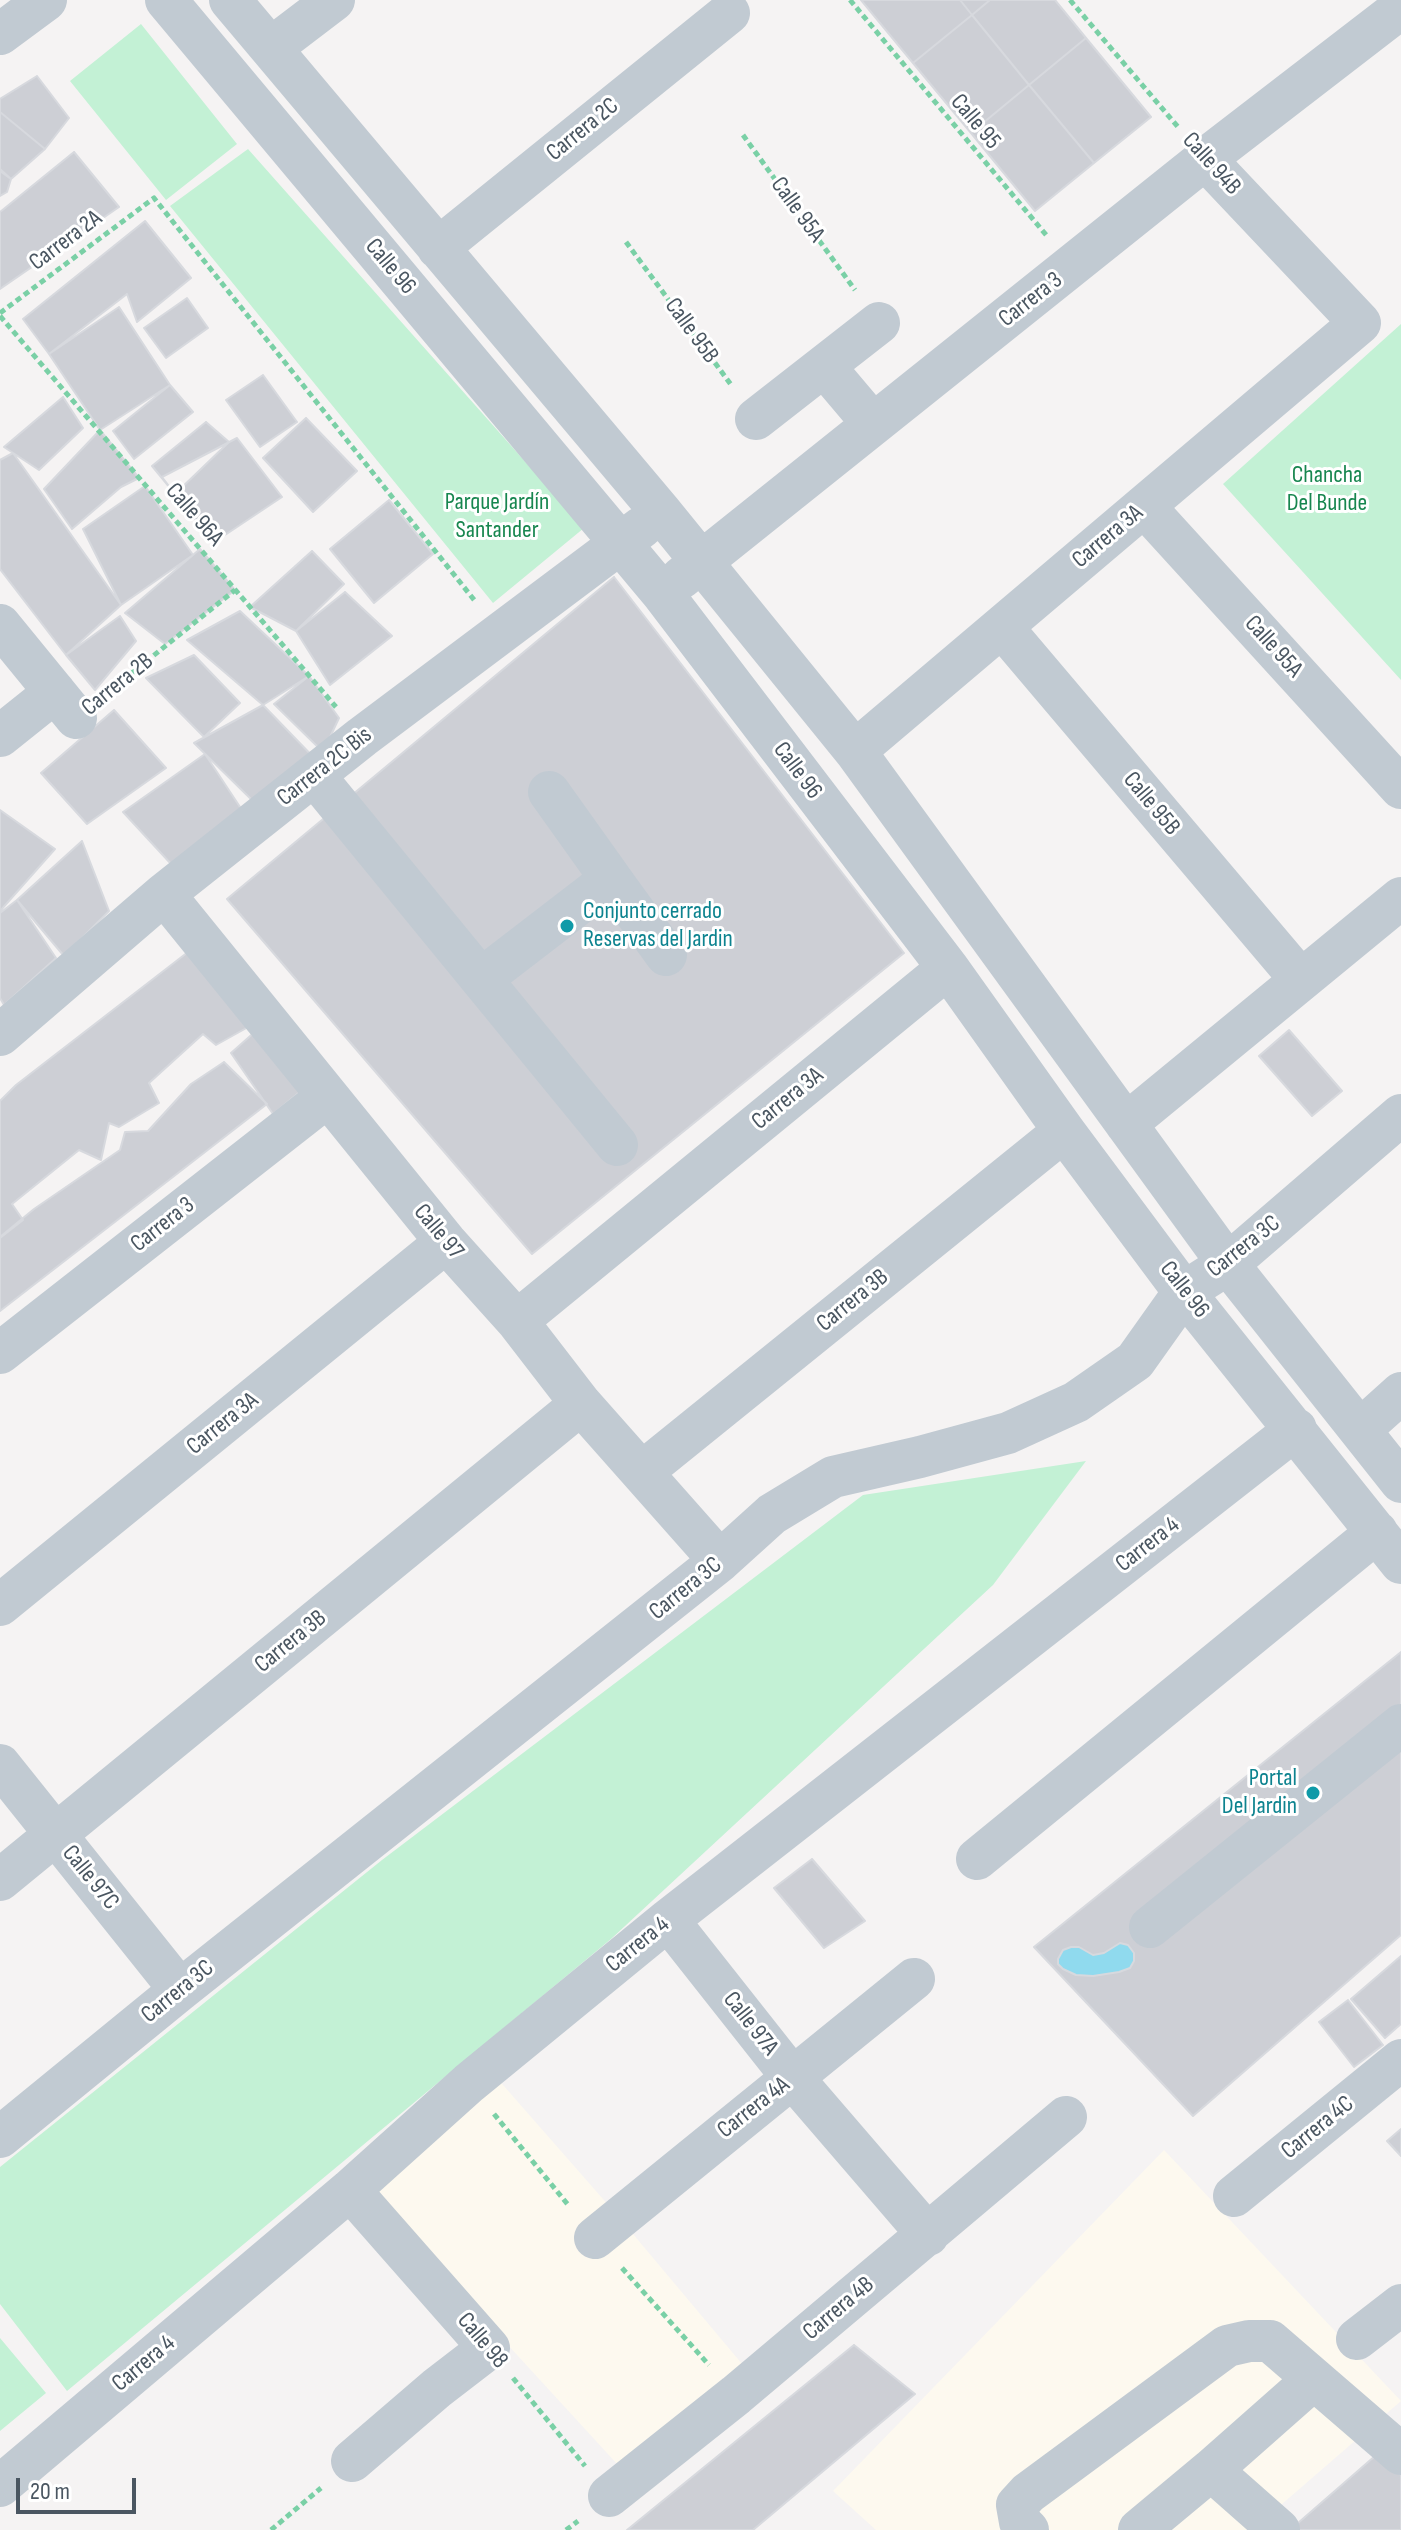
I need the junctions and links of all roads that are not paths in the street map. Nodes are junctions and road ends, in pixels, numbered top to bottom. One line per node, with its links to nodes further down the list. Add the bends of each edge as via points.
1 (46, 0): 7 (street)
2 (166, 0): 18 (street, Calle 96)
3 (230, 0): 8 (street, Calle 96)
4 (334, 0): 8 (street)
5 (1380, 11): 9 (street, Carrera 3)
6 (729, 13): 10 (street, Carrera 2C)
7 (0, 34)
8 (271, 48): 10 (street, Calle 96)
9 (1205, 159): 12 (street, Calle 94B); 15 (street, Carrera 3)
10 (438, 248): 17 (street, Calle 96)
11 (879, 323): 13 (street)
12 (1360, 323): 16 (street, Carrera 3A)
13 (824, 366): 14 (street); 15 (street)
14 (756, 419)
15 (873, 424): 19 (street, Carrera 3)
16 (1144, 506): 22 (street, Carrera 3A); 26 (street, Calle 95A)
17 (661, 512): 18 (street, Carrera 2C Bis); 19 (street, Calle 96)
18 (622, 544): 20 (street, Calle 96); 25 (street, Carrera 2C Bis)
19 (702, 562): 20 (street, Carrera 3); 24 (street, Calle 96)
20 (662, 593): 32 (street, Calle 96)
21 (0, 625): 23 (street, via 66,705)
22 (1002, 627): 24 (street, Carrera 3A); 34 (street, Calle 95B)
23 (0, 736)
24 (855, 751): 38 (street, Calle 96)
25 (314, 775): 29 (street, Carrera 2C Bis); 33 (street)
26 (1401, 788)
27 (549, 792): 28 (street)
28 (611, 879): 31 (street); 33 (street)
29 (164, 894): 35 (street, Carrera 2C Bis); 36 (street, Calle 97)
30 (1401, 898): 34 (street)
31 (666, 955)
32 (948, 968): 39 (street, Calle 96); 44 (street, Carrera 3A)
33 (481, 979): 40 (street)
34 (1301, 980): 38 (street)
35 (0, 1035)
36 (327, 1097): 41 (street, Calle 97); 45 (street, Carrera 3)
37 (1401, 1115): 42 (street, Carrera 3C)
38 (1126, 1124): 42 (street, Calle 96)
39 (1064, 1131): 43 (street, Calle 96); 50 (street, Carrera 3B)
40 (617, 1145)
41 (446, 1242): 44 (street, Calle 97); 54 (street, Carrera 3A)
42 (1228, 1264): 43 (street, Carrera 3C); 49 (street, Calle 96)
43 (1184, 1292): 48 (street, Calle 96); 53 (street, Carrera 3C, via 1135,1361 1076,1402 1008,1433 833,1477 772,1514)
44 (517, 1321): 47 (street, Calle 97)
45 (0, 1353)
46 (1401, 1393): 49 (street)
47 (581, 1404): 50 (street, Calle 97); 57 (street, Carrera 3B)
48 (1296, 1429): 52 (street, Calle 96); 60 (street, Carrera 4)
49 (1361, 1429): 51 (street, Calle 96)
50 (642, 1472): 53 (street, Calle 97)
51 (1401, 1482)
52 (1389, 1548): 58 (street)
53 (720, 1561): 63 (street, Carrera 3C)
54 (0, 1605)
55 (1401, 1725): 61 (street)
56 (0, 1765): 57 (street, Calle 97C)
57 (55, 1835): 59 (street, Carrera 3B); 63 (street, Calle 97C)
58 (977, 1859)
59 (0, 1880)
60 (668, 1920): 65 (street, Calle 97A); 68 (street, Carrera 4, via 469,2083)
61 (1150, 1927)
62 (914, 1979): 65 (street, Carrera 4A)
63 (180, 1990): 67 (street, Carrera 3C)
64 (1401, 2060): 69 (street, Carrera 4C)
65 (792, 2077): 70 (street, Calle 97A); 71 (street, Carrera 4A)
66 (1066, 2117): 70 (street, Carrera 4B)
67 (0, 2137)
68 (350, 2190): 76 (street, Calle 98, via 489,2348); 78 (street, Carrera 4)
69 (1234, 2196)
70 (928, 2235): 79 (street, Carrera 4B)
71 (595, 2238)
72 (1401, 2305): 73 (street)
73 (1357, 2339)
74 (1314, 2379): 75 (street); 77 (street); 80 (street, via 1270,2341 1227,2346 1028,2493 1017,2505 1020,2522)
75 (1401, 2454)
76 (352, 2461)
77 (1211, 2470): 81 (street); 82 (street)
78 (0, 2486)
79 (609, 2496)
80 (1028, 2530)
81 (1139, 2530)
82 (1279, 2530)

